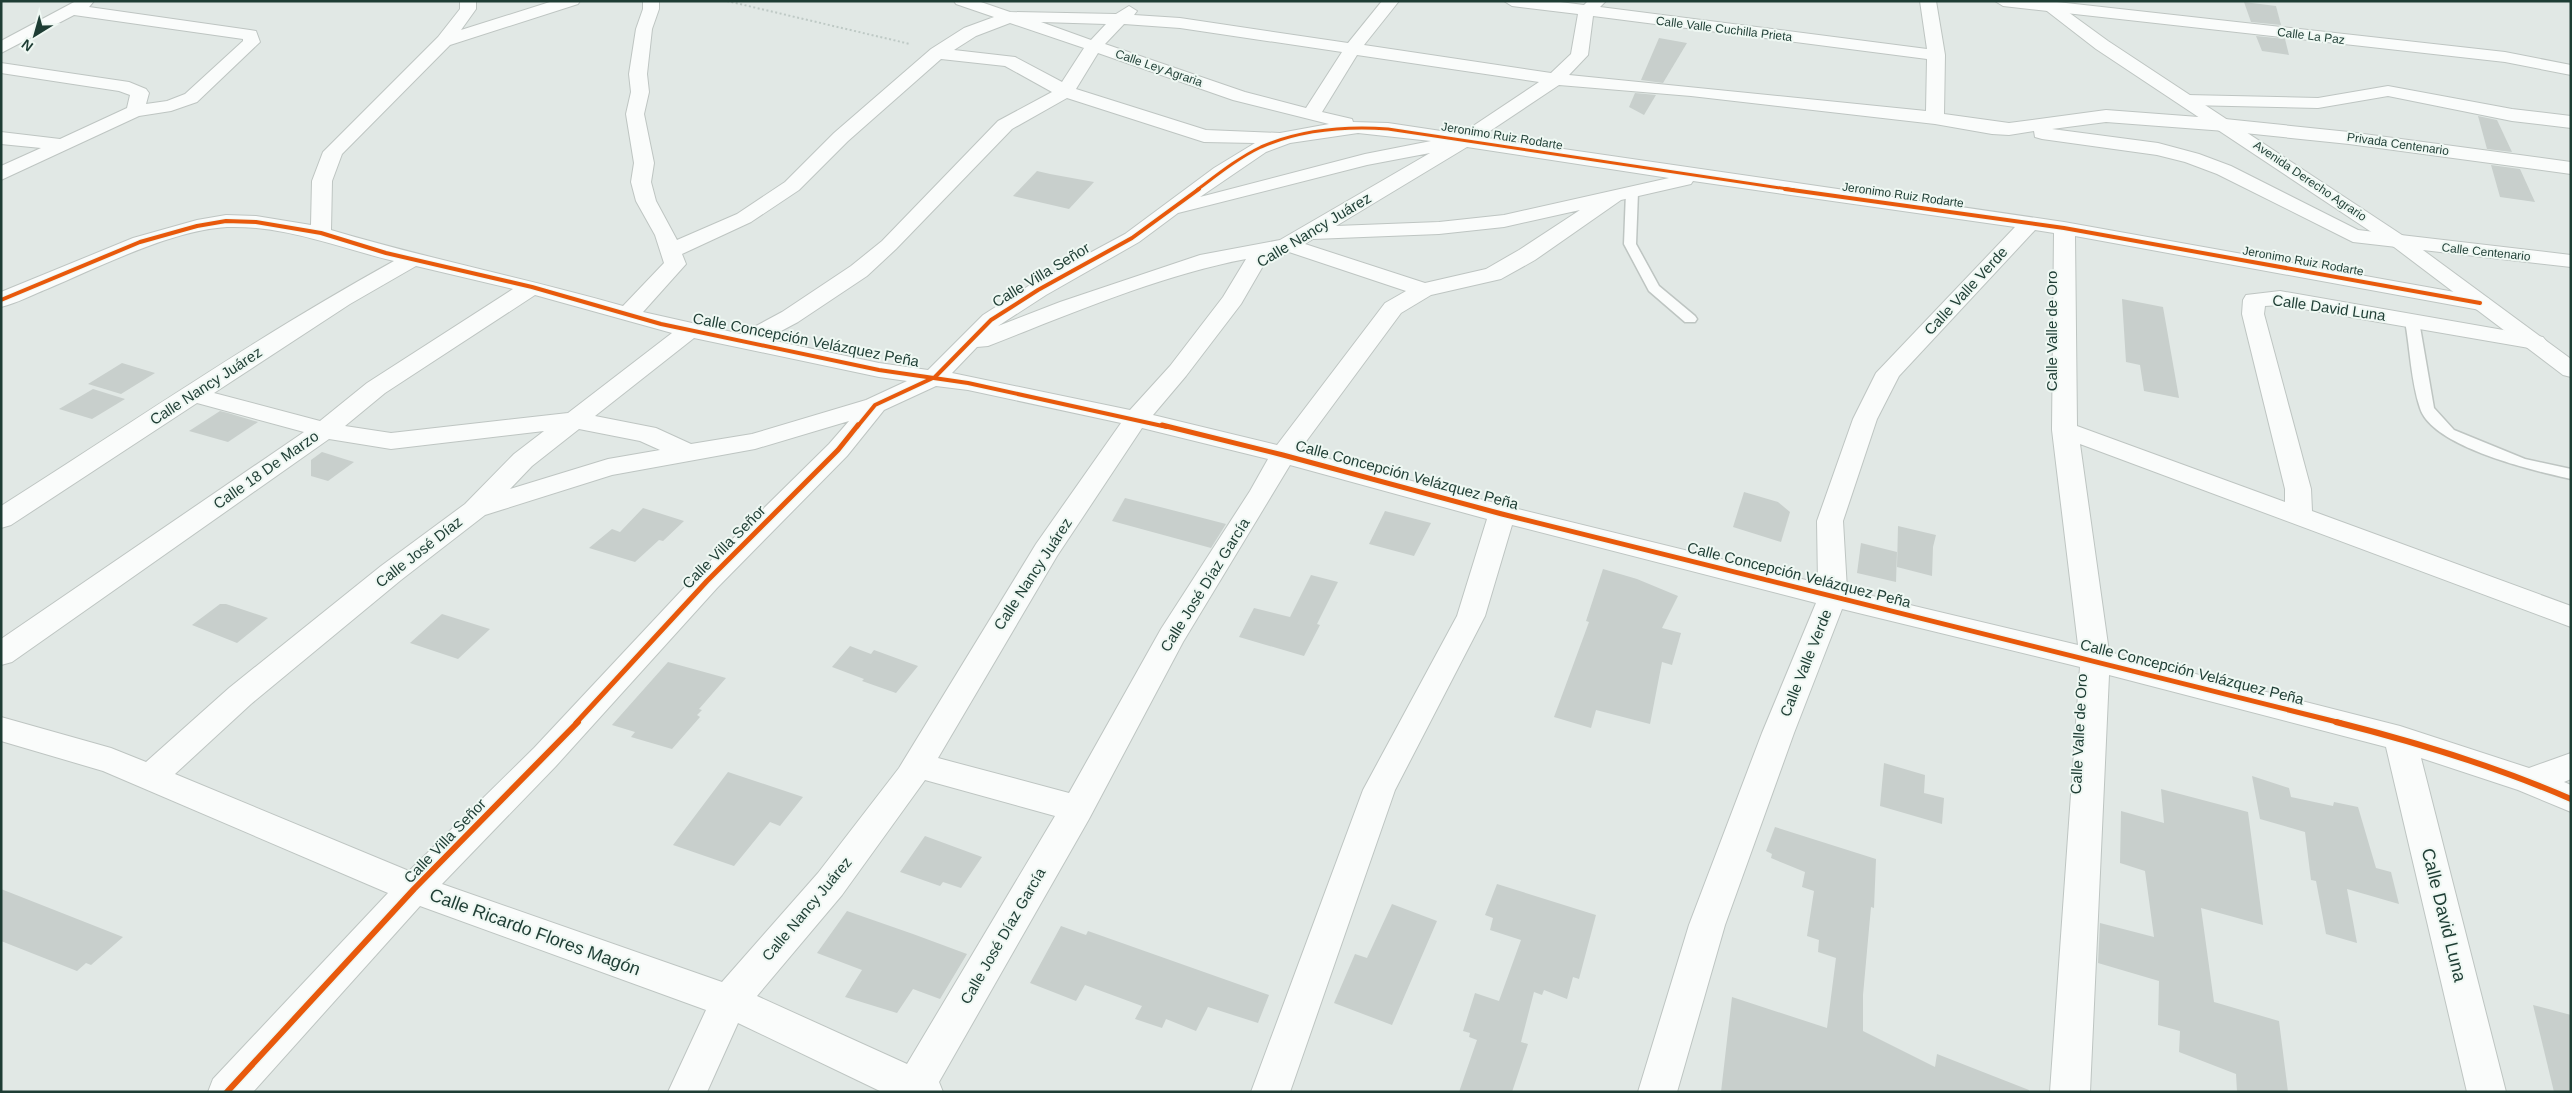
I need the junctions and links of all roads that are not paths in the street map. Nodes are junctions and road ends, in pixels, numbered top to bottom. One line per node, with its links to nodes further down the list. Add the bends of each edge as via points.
1 (89, 1): 13 (street)
2 (468, 1): 16 (street, via 468,9)
3 (572, 1): 16 (street)
4 (651, 1): 47 (street, via 638,74 640,92 636,114 644,163 641,182 646,201)
5 (962, 1): 14 (street, Calle Ley Agraria)
6 (1141, 1): 15 (street)
7 (1391, 1): 19 (street)
8 (1512, 1): 12 (street, Calle Valle Cuchilla Prieta)
9 (1928, 1): 21 (street)
10 (2003, 1): 11 (street, Calle La Paz)
11 (2046, 4): 23 (street, Calle La Paz, via 2506,57); 26 (street, Avenida Derecho Agrario, via 2102,45)
12 (1592, 6): 21 (street, Calle Valle Cuchilla Prieta); 24 (street, Calle Villa Señor, via 1578,54)
13 (72, 10): 18 (street); 27 (street, via 250,35 252,42 191,98 171,106)
14 (1010, 17): 15 (street); 17 (street, Calle Ley Agraria); 20 (street, via 970,32)
15 (1120, 19): 17 (street); 19 (street, via 1180,23)
16 (444, 40): 44 (street, via 333,152 322,181)
17 (1096, 46): 25 (street, via 1075,71); 29 (street, Calle Ley Agraria)
18 (1, 48)
19 (1353, 48): 24 (street); 29 (street)
20 (937, 52): 25 (street, via 1008,61); 47 (street, via 841,137 792,186 744,218)
21 (1936, 55): 28 (street)
22 (1, 68): 27 (street, via 123,86 140,94)
23 (2571, 70)
24 (1555, 79): 28 (street); 35 (street, Calle Villa Señor)
25 (1066, 92): 34 (street, via 1204,136); 58 (street, via 1005,125 889,246 859,270 790,317)
26 (2188, 100): 30 (street, via 2318,103 2388,91 2512,115); 31 (street, Avenida Derecho Agrario)
27 (135, 111): 36 (street)
28 (1935, 118): 32 (street)
29 (1316, 122): 34 (street, Calle Villa Señor); 35 (street, Jeronimo Ruiz Rodarte)
30 (2571, 122)
31 (2225, 124): 32 (street, Privada Centenario, via 2106,116); 37 (street, Privada Centenario); 46 (street, Avenida Derecho Agrario)
32 (2009, 129): 46 (street, Calle Centenario, via 2158,148 2224,170 2353,236)
33 (1, 138): 36 (street)
34 (1285, 138): 41 (street, Calle Villa Señor, via 1259,148 1220,172)
35 (1465, 140): 39 (street, Jeronimo Ruiz Rodarte); 41 (street, Calle Villa Señor, via 1365,160); 45 (street, Calle Nancy Juárez)
36 (63, 145): 38 (street)
37 (2571, 168)
38 (1, 174)
39 (1697, 176): 40 (street); 42 (street, Jeronimo Ruiz Rodarte)
40 (1623, 194): 45 (street, via 1504,221); 51 (street, Calle José Díaz García, via 1493,274); 55 (lane, via 1630,244 1654,288)
41 (1165, 213): 60 (street, Calle Villa Señor, via 1132,238 991,320)
42 (2030, 223): 43 (street, Jeronimo Ruiz Rodarte); 76 (street, Calle Valle Verde, via 1888,373 1865,420 1830,520)
43 (2064, 228): 53 (street, Jeronimo Ruiz Rodarte); 68 (street, Calle Valle de Oro)
44 (321, 233): 48 (street, Calle Concepción Velázquez Peña); 52 (street, Calle Concepción Velázquez Peña, via 256,222 197,226 140,242)
45 (1298, 239): 51 (street); 60 (street, via 1208,260 1068,307); 65 (street, Calle Nancy Juárez, via 1255,262 1228,306)
46 (2401, 243): 49 (street, Calle Centenario); 53 (street, Avenida Derecho Agrario)
47 (671, 251): 54 (street, via 675,264)
48 (414, 259): 50 (street, Calle Concepción Velázquez Peña); 63 (street, Calle Nancy Juárez, via 342,299)
49 (2571, 262)
50 (532, 287): 54 (street, Calle Concepción Velázquez Peña); 67 (street, Calle 18 De Marzo, via 376,388)
51 (1424, 290): 70 (street, Calle José Díaz García, via 1393,308)
52 (1, 300)
53 (2480, 303): 59 (street, Avenida Derecho Agrario)
54 (627, 315): 57 (street, Calle Concepción Velázquez Peña)
55 (1690, 319)
56 (2412, 321): 59 (street, Calle David Luna); 71 (lane, via 2428,409 2448,433 2521,463); 74 (street, Calle David Luna, via 2280,298 2254,300 2253,314 2298,489)
57 (690, 330): 58 (street, Calle Concepción Velázquez Peña); 66 (street, Calle José Díaz)
58 (743, 342): 62 (street, Calle Concepción Velázquez Peña, via 879,370)
59 (2535, 342): 61 (street, Avenida Derecho Agrario)
60 (964, 347): 62 (street, Calle Villa Señor)
61 (2571, 370)
62 (935, 377): 64 (street, Calle Villa Señor); 65 (street, Calle Concepción Velázquez Peña)
63 (191, 394): 67 (street); 75 (street, Calle Nancy Juárez)
64 (875, 405): 69 (street, via 755,441); 88 (street, Calle Villa Señor, via 838,450 707,581 545,757)
65 (1136, 419): 70 (street, Calle Concepción Velázquez Peña); 82 (street, Calle Nancy Juárez, via 1046,551)
66 (573, 420): 67 (street, via 391,441); 69 (street, via 647,434); 72 (street, Calle José Díaz, via 523,460)
67 (324, 430): 78 (street, Calle 18 De Marzo)
68 (2065, 430): 74 (street); 79 (street, Calle Valle de Oro)
69 (687, 452): 72 (street, via 608,467)
70 (1283, 455): 73 (street, Calle Concepción Velázquez Peña); 87 (street, Calle José Díaz García, via 1171,637)
71 (2571, 474)
72 (474, 510): 84 (street, Calle José Díaz, via 390,573)
73 (1502, 514): 76 (street, Calle Concepción Velázquez Peña); 93 (street, via 1471,616 1379,790)
74 (2298, 516): 77 (street)
75 (1, 519)
76 (1833, 597): 79 (street, Calle Concepción Velázquez Peña); 94 (street, Calle Valle Verde, via 1778,733 1707,925)
77 (2571, 617)
78 (1, 654)
79 (2095, 660): 81 (street, Calle Concepción Velázquez Peña); 95 (street, Calle Valle de Oro)
80 (1, 729): 84 (street, Calle Ricardo Flores Magón, via 111,761)
81 (2400, 738): 85 (street, Calle Concepción Velázquez Peña); 96 (street, Calle David Luna)
82 (917, 765): 87 (street); 89 (street, Calle Nancy Juárez, via 830,884)
83 (2571, 766): 85 (street)
84 (150, 777): 88 (street, Calle Ricardo Flores Magón)
85 (2528, 781): 86 (street, Calle Concepción Velázquez Peña)
86 (2571, 799)
87 (1077, 809): 90 (street, Calle José Díaz García)
88 (414, 889): 89 (street, Calle Ricardo Flores Magón); 91 (street, Calle Villa Señor)
89 (729, 1001): 90 (street, Calle Ricardo Flores Magón); 92 (street, Calle Nancy Juárez)
90 (917, 1090)
91 (227, 1092)
92 (687, 1092)
93 (1270, 1092)
94 (1657, 1092)
95 (2070, 1092)
96 (2487, 1092)

